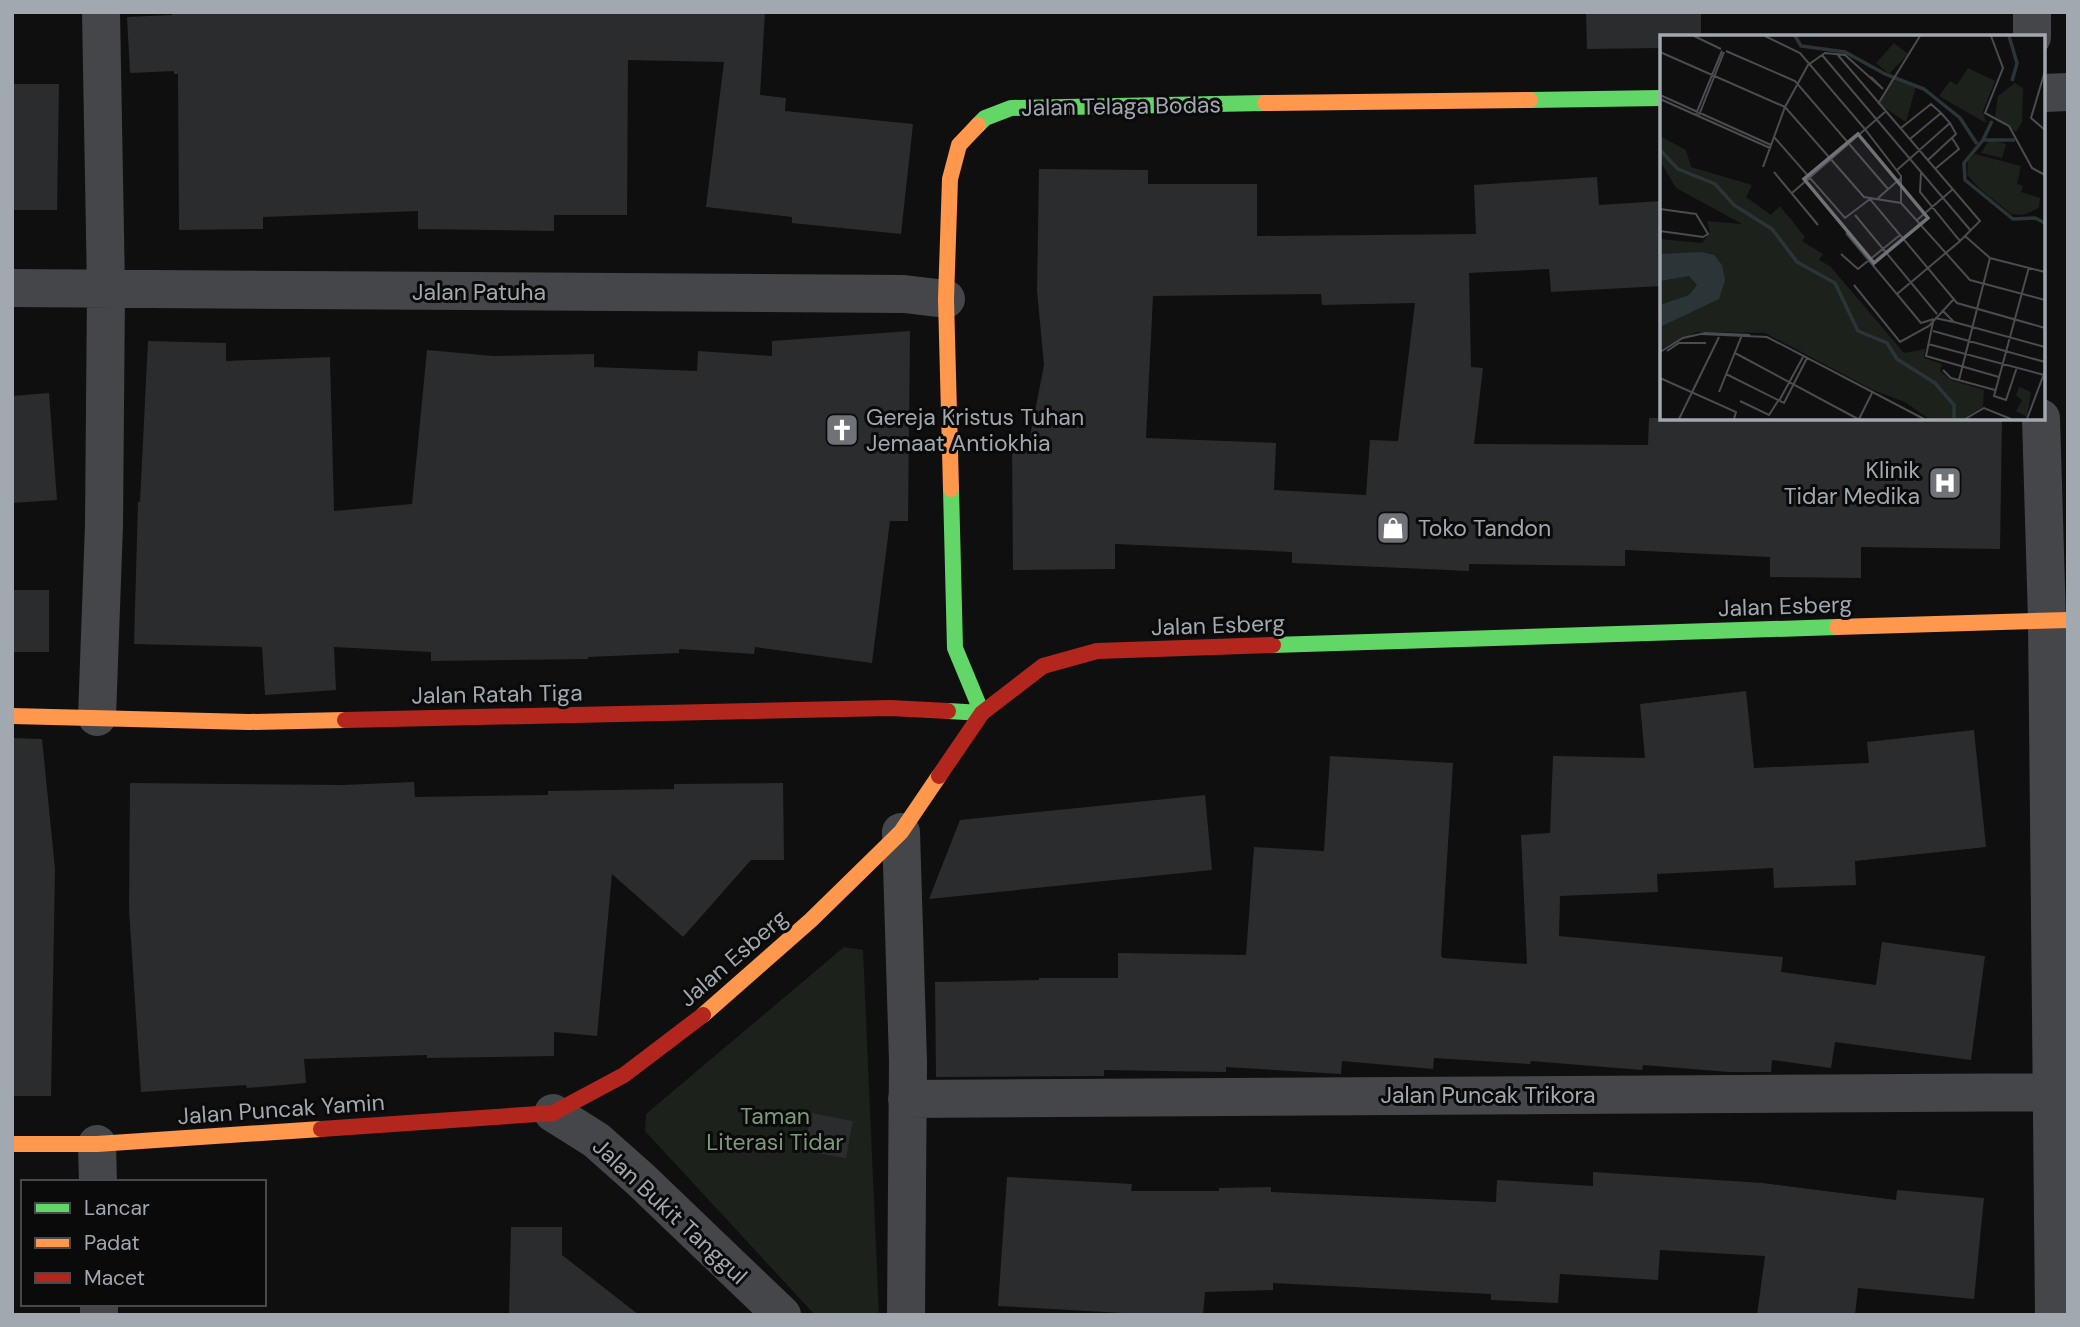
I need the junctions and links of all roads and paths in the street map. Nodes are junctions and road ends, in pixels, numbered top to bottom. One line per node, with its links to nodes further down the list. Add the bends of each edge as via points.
1 (101, 12): 8 (street)
2 (2032, 12): 3 (street)
3 (2032, 35)
4 (2068, 92): 5 (street)
5 (2045, 93)
6 (1660, 98): 9 (street, Jalan Telaga Bodas, via 1011,108 985,118 959,145 950,179)
7 (12, 288): 8 (street, Jalan Patuha)
8 (106, 289): 9 (street, Jalan Patuha, via 904,294); 14 (street)
9 (946, 299): 12 (street, Jalan Telaga Bodas, via 955,648)
10 (2042, 420): 11 (street)
11 (2057, 620): 12 (street, Jalan Esberg, via 1097,651 1043,666); 16 (street)
12 (982, 713): 14 (street, Jalan Ratah Tiga, via 890,708 249,722); 15 (street, Jalan Esberg)
13 (12, 716): 14 (street, Jalan Ratah Tiga)
14 (97, 717)
15 (901, 832): 17 (street); 18 (street, Jalan Esberg, via 717,1005 624,1075)
16 (2059, 1093): 17 (street, Jalan Puncak Trikora); 24 (street)
17 (907, 1099): 23 (street)
18 (553, 1113): 20 (street, Jalan Puncak Yamin); 22 (street, Jalan Bukit Tanggul, via 596,1140)
19 (12, 1144): 20 (street, Jalan Puncak Yamin)
20 (97, 1144): 21 (street)
21 (98, 1180)
22 (782, 1315)
23 (906, 1315)
24 (2054, 1315)

